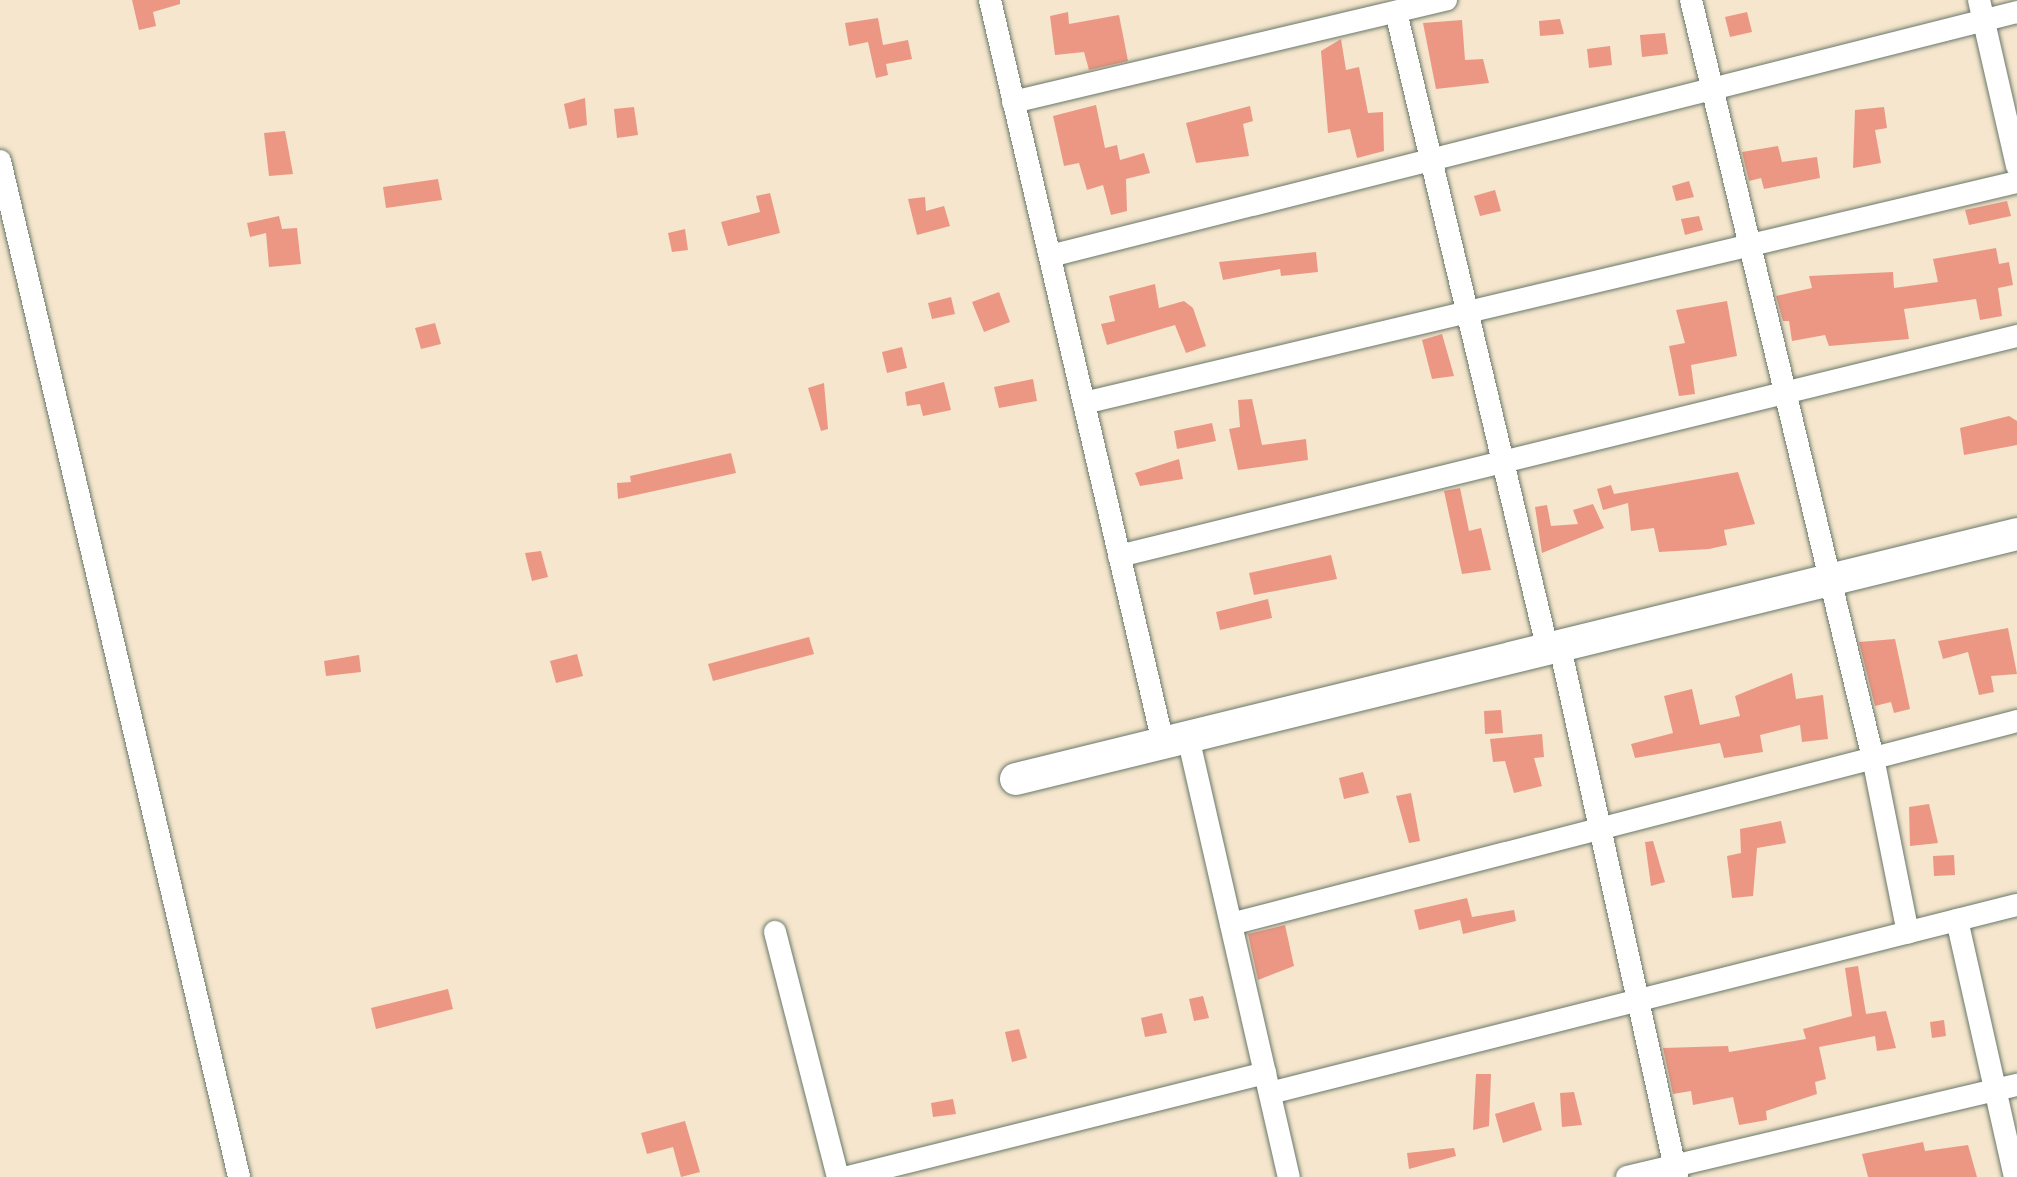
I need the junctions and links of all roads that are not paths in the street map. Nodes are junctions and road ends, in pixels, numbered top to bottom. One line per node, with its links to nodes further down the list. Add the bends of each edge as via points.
1 (990, 0): 9 (street)
2 (1446, 0): 6 (street)
3 (1691, 0): 8 (street)
4 (1356, 10): 6 (street); 9 (street)
5 (1982, 10): 7 (street); 8 (street); 12 (street)
6 (1396, 12): 10 (street)
7 (2017, 12)
8 (1710, 89): 10 (street); 14 (street)
9 (1013, 102): 15 (street)
10 (1430, 160): 15 (street); 16 (street)
11 (0, 161): 39 (street)
12 (2017, 166)
13 (2017, 182): 14 (street)
14 (1747, 246): 16 (street); 18 (street)
15 (1050, 256): 19 (street)
16 (1466, 312): 19 (street); 20 (street)
17 (2017, 336): 18 (street)
18 (1786, 393): 20 (street); 23 (street)
19 (1084, 403): 22 (street)
20 (1501, 462): 22 (street); 24 (street)
21 (2017, 534): 23 (street)
22 (1119, 556): 26 (street)
23 (1830, 580): 24 (street); 27 (street)
24 (1554, 649): 26 (street); 29 (street)
25 (2017, 721): 27 (street)
26 (1175, 740): 28 (street); 32 (street)
27 (1873, 758): 29 (street); 34 (street)
28 (1016, 779)
29 (1601, 828): 32 (street); 35 (street)
30 (2017, 905): 31 (street)
31 (1957, 920): 34 (street); 37 (street)
32 (1231, 924): 36 (street)
33 (775, 932): 40 (street)
34 (1908, 933): 35 (street)
35 (1640, 1000): 36 (street); 38 (street)
36 (1267, 1083): 41 (street); 42 (street)
37 (2006, 1087): 38 (street); 44 (street)
38 (1676, 1171): 43 (street)
39 (239, 1177)
40 (838, 1177)
41 (848, 1177)
42 (1289, 1177)
43 (1627, 1177)
44 (2015, 1177)

